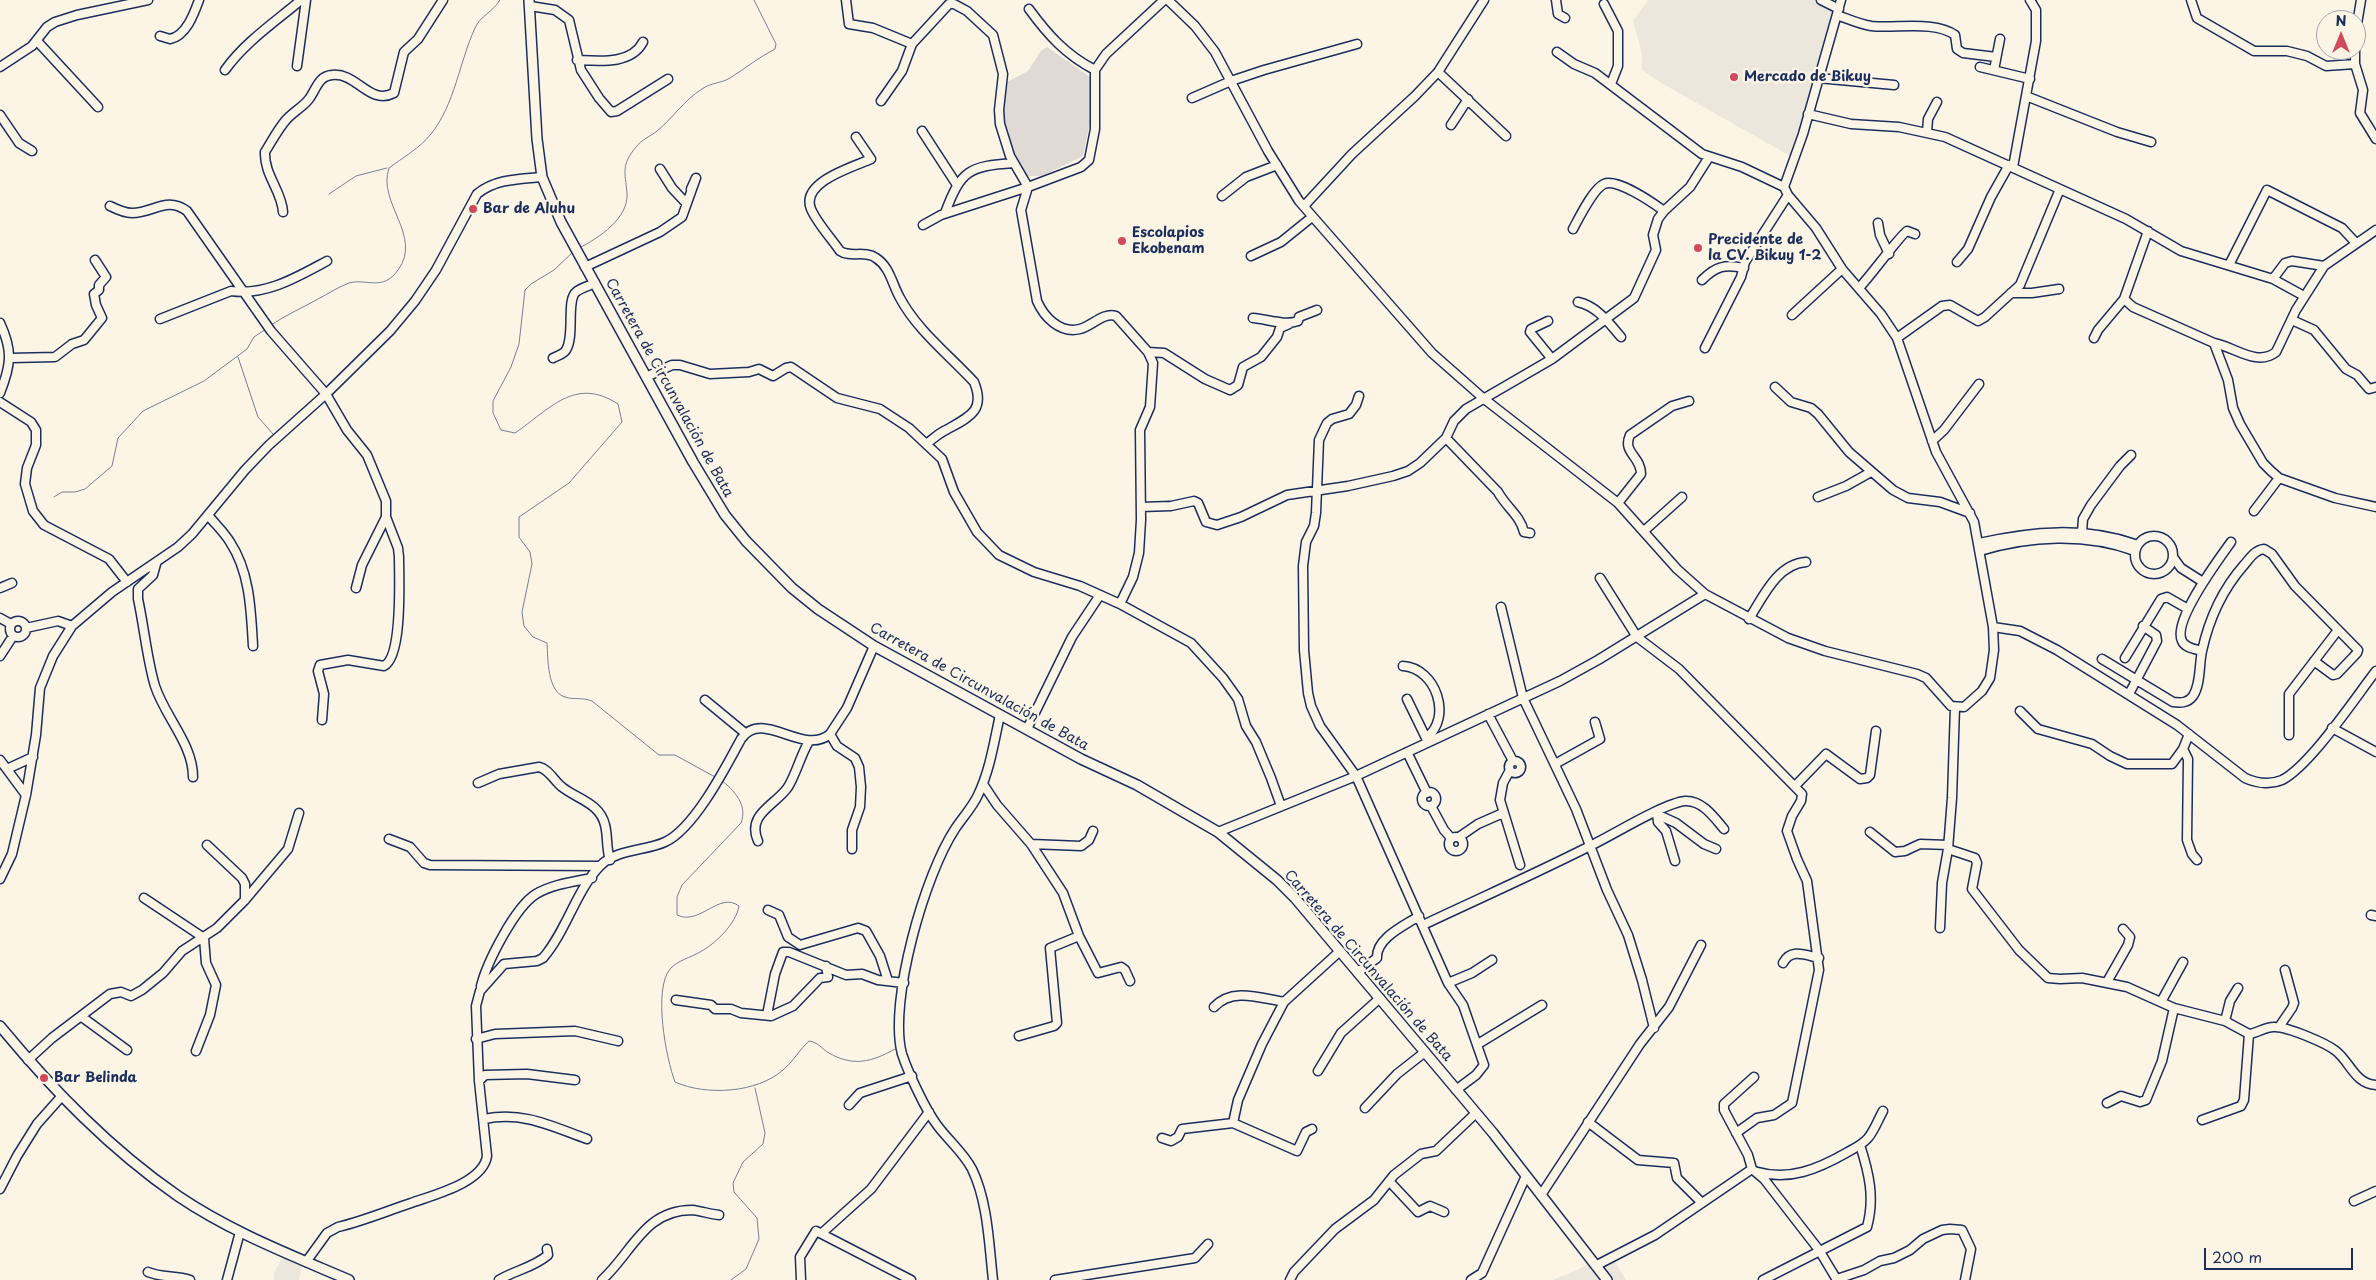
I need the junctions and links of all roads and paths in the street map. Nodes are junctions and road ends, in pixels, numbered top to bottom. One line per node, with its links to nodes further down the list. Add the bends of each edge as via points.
1 (148, 0): 21 (street, via 55,22)
2 (199, 0): 19 (street, via 180,35 170,39)
3 (301, 0): 33 (street, via 232,60)
4 (306, 0): 30 (street)
5 (443, 0): 76 (street, via 418,39 404,52 394,93 385,96 371,94 352,78 332,75 318,82 309,99 286,120 265,152 268,171)
6 (846, 0): 23 (street, via 849,24 873,28)
7 (1166, 0): 34 (street, via 1106,54); 40 (street, via 1205,39)
8 (1484, 0): 36 (street)
9 (1556, 0): 18 (street, via 1558,14)
10 (1821, 0): 17 (street)
11 (1841, 0): 17 (street)
12 (2030, 0): 39 (street, via 2036,10 2036,41)
13 (2191, 0): 29 (street, via 2197,18 2254,51 2287,51 2308,56 2326,66)
14 (529, 3): 27 (street, via 564,15 572,30); 64 (main road, Carretera de Circunvalación de Bata)
15 (1604, 4): 41 (street, via 1618,31 1618,66)
16 (1029, 9): 34 (street, via 1057,44)
17 (1838, 12): 26 (street, via 1869,25 1918,26 1950,31 1955,35 1957,49 1963,53); 37 (street)
18 (1565, 18)
19 (160, 36)
20 (2000, 39): 26 (street)
21 (37, 41): 31 (street); 48 (street)
22 (644, 42): 27 (street, via 634,54 623,58)
23 (912, 44): 46 (street, via 902,71); 60 (street, via 948,4 967,11 993,35 1003,79 999,118)
24 (1357, 44): 40 (street)
25 (1557, 52): 41 (street)
26 (1996, 57): 35 (street)
27 (577, 60): 38 (street, via 611,112)
28 (2355, 60): 29 (street)
29 (2355, 64): 56 (street, via 2363,90 2360,114)
30 (297, 66)
31 (0, 67)
32 (1980, 67): 35 (street)
33 (225, 70)
34 (1095, 70): 66 (street, via 1095,129 1089,160 1081,167)
35 (1994, 70): 39 (street)
36 (1438, 72): 45 (street); 74 (street, via 1352,154)
37 (1818, 78): 42 (street); 49 (street)
38 (668, 79)
39 (2030, 79): 43 (street)
40 (1231, 81): 44 (street); 61 (street)
41 (1611, 84): 59 (street, via 1694,149)
42 (1894, 85)
43 (2026, 96): 57 (street); 62 (street)
44 (1192, 98)
45 (1468, 99): 51 (street); 54 (street)
46 (881, 101)
47 (1937, 102): 53 (street, via 1928,118)
48 (98, 107)
49 (1808, 114): 53 (street, via 1851,124); 67 (street)
50 (0, 115): 58 (street, via 19,143)
51 (1451, 125)
52 (922, 131): 65 (street)
53 (1926, 132): 62 (street)
54 (1506, 136)
55 (856, 138): 138 (street, via 871,159 824,180 812,193 811,209 840,251 867,253 882,263 899,297 916,321 974,382 978,392 979,401 972,415)
56 (2376, 139)
57 (2151, 142)
58 (32, 151)
59 (1709, 157): 67 (street, via 1742,167); 75 (street, via 1690,187)
60 (1014, 163): 65 (street, via 976,167); 66 (street)
61 (1277, 165): 70 (street, via 1246,177); 74 (street)
62 (2011, 166): 69 (street); 90 (street, via 1991,197 1968,248)
63 (660, 169): 72 (street)
64 (542, 176): 92 (main road, Carretera de Circunvalación de Bata); 131 (street, via 499,182 486,186 477,194 436,270 415,301)
65 (957, 185): 77 (street)
66 (1028, 187): 77 (street); 122 (street, via 1021,210 1037,301 1044,315 1059,327 1071,329 1079,329 1105,316 1116,316)
67 (1784, 188): 71 (street)
68 (691, 189): 72 (street, via 696,178)
69 (2060, 189): 83 (street); 99 (street)
70 (1222, 196)
71 (1788, 196): 94 (street); 95 (street, via 1816,228)
72 (686, 203): 92 (street, via 682,217 670,226)
73 (110, 206): 102 (street, via 131,214 166,204 179,205 187,211)
74 (1304, 206): 78 (street)
75 (1664, 211): 81 (street, via 1633,192 1606,183 1598,188); 113 (street, via 1653,235 1656,250 1634,298)
76 (283, 212)
77 (945, 213): 80 (street)
78 (1312, 217): 87 (street, via 1281,242); 133 (street, via 1412,332)
79 (1878, 223): 86 (street)
80 (923, 225)
81 (1573, 229)
82 (2376, 230): 85 (street)
83 (2148, 232): 91 (street, via 2181,251); 106 (street)
84 (1915, 234): 86 (street, via 1905,232)
85 (2355, 242): 91 (street, via 2342,228 2266,190); 93 (street)
86 (1889, 254): 100 (street)
87 (1251, 256)
88 (95, 260): 123 (street, via 106,278 94,294 102,318 96,327 84,340 72,344 55,357)
89 (326, 261): 102 (street, via 287,282)
90 (1957, 262)
91 (2229, 265): 96 (street)
92 (585, 266): 98 (main road, Carretera de Circunvalación de Bata)
93 (2324, 266): 96 (street, via 2292,261 2285,263); 105 (street)
94 (1744, 268): 97 (street, via 1718,266); 121 (street)
95 (1842, 269): 100 (street); 109 (street)
96 (2273, 279): 105 (street)
97 (1702, 280)
98 (594, 283): 124 (street, via 576,292 572,298 569,344 566,351); 126 (main road, Carretera de Circunvalación de Bata)
99 (2020, 285): 103 (street); 104 (street)
100 (1859, 288): 118 (street)
101 (2058, 289): 104 (street)
102 (244, 293): 111 (street, via 231,291); 131 (street, via 271,331)
103 (2011, 293): 104 (street); 118 (street, via 1978,321 1950,305 1942,306)
104 (2023, 293)
105 (2304, 296): 114 (street)
106 (2124, 299): 119 (street); 120 (street, via 2133,307)
107 (1578, 302): 113 (street, via 1588,304)
108 (1317, 310): 116 (street)
109 (1792, 316)
110 (1253, 318): 116 (street)
111 (160, 319)
112 (1548, 320): 125 (street, via 1530,332)
113 (1606, 320): 117 (street); 125 (street)
114 (2292, 320): 120 (street, via 2276,352 2266,358 2254,358); 129 (street, via 2314,330 2346,369 2357,375 2369,389)
115 (0, 323): 123 (street)
116 (1289, 324): 122 (street, via 1280,328 1261,357 1244,367 1238,385 1230,390 1205,379 1164,353)
117 (1621, 337)
118 (1896, 338): 137 (street)
119 (2094, 338)
120 (2214, 343): 141 (street, via 2240,424 2263,463)
121 (1705, 348)
122 (1148, 352): 146 (street, via 1153,363 1152,396 1140,430)
123 (11, 358): 130 (street)
124 (553, 358)
125 (1552, 359): 133 (street)
126 (646, 377): 138 (street, via 680,365 710,374 759,369 773,376 791,367 836,398 880,409); 185 (main road, Carretera de Circunvalación de Bata, via 708,488 746,541 792,588)
127 (1979, 384): 137 (street)
128 (1775, 387): 140 (street, via 1791,402 1811,408 1818,414 1849,452)
129 (2376, 387)
130 (0, 393)
131 (326, 394): 150 (street, via 269,445); 151 (street, via 376,473 386,500)
132 (1359, 396): 142 (street, via 1353,411 1332,419 1321,434)
133 (1483, 398): 136 (street, via 1454,421); 145 (street)
134 (1689, 401): 145 (street, via 1672,406 1630,434 1628,451 1639,462 1641,474)
135 (0, 402): 164 (street, via 31,422 36,430 36,445 27,468 26,484 33,511 44,525 109,559)
136 (1446, 438): 142 (street, via 1433,453 1408,471); 154 (street, via 1498,492 1522,521 1524,532)
137 (1932, 441): 149 (street)
138 (926, 444): 170 (street, via 942,459 954,492 977,532 999,555 1034,572)
139 (2130, 456): 153 (street, via 2090,505)
140 (1871, 472): 144 (street); 149 (street, via 1903,496 1940,502)
141 (2279, 478): 147 (street, via 2335,498); 148 (street)
142 (1317, 490): 146 (street, via 1287,495 1217,525 1206,522 1194,501); 220 (street, via 1314,526 1306,542 1303,566 1305,671 1314,715)
143 (1682, 497): 152 (street)
144 (1818, 497)
145 (1618, 503): 152 (street)
146 (1141, 507): 171 (street, via 1137,562)
147 (2376, 507)
148 (2254, 511)
149 (1970, 513): 156 (street)
150 (208, 515): 160 (street); 184 (street, via 237,554 247,587)
151 (386, 517): 168 (street, via 362,565); 202 (street, via 399,557 398,621 392,659 384,666 348,660 320,665 318,671 324,694)
152 (1644, 531): 169 (street, via 1677,569)
153 (2082, 532): 156 (street, via 2047,532); 157 (street, via 2105,535)
154 (1530, 533)
155 (2231, 542): 165 (street)
156 (1979, 547): 157 (street, via 2065,539 2096,540); 179 (street)
157 (2136, 548): 158 (street, via 2148,537 2160,537 2170,545); 161 (street, via 2137,563 2145,572 2157,573)
158 (2172, 557): 161 (street); 162 (street)
159 (1806, 562): 175 (street, via 1791,564 1778,575)
160 (156, 564): 164 (street); 221 (street, via 152,575 138,589 138,599 155,685 186,747)
161 (2168, 567): 162 (street)
162 (2181, 568): 165 (street)
163 (1600, 578): 183 (street)
164 (126, 582): 177 (street)
165 (2203, 582): 173 (street)
166 (12, 583): 167 (street)
167 (0, 588)
168 (356, 588)
169 (1705, 594): 175 (street); 183 (street)
170 (1100, 595): 171 (street); 205 (street, via 1072,637)
171 (1120, 604): 226 (street, via 1191,643 1228,684 1238,699 1246,726 1256,742)
172 (1501, 607): 195 (street)
173 (2188, 609): 178 (street, via 2164,597); 186 (street, via 2182,641 2186,646)
174 (0, 618): 176 (street)
175 (1749, 619): 198 (street, via 1788,638 1826,651 1917,674 1926,678)
176 (11, 624): 180 (street, via 19,621); 182 (street, via 9,629)
177 (72, 626): 180 (street, via 58,621); 216 (street, via 53,656 40,688)
178 (2143, 626): 188 (street); 193 (street, via 2156,635 2157,641)
179 (1993, 627): 194 (street, via 2029,634); 198 (street, via 1990,678 1964,708)
180 (26, 628): 182 (street, via 22,637)
181 (2338, 630): 186 (street, via 2294,586 2272,554 2260,549 2240,570 2219,601); 190 (street); 190 (street, via 2357,647 2357,653 2333,675)
182 (13, 636): 187 (street)
183 (1637, 637): 195 (street); 224 (street, via 1679,670)
184 (253, 646)
185 (874, 646): 201 (main road, Carretera de Circunvalación de Bata); 208 (street, via 847,708)
186 (2202, 651): 193 (street, via 2196,689 2189,700 2173,702)
187 (0, 656)
188 (2126, 658)
189 (2102, 659): 193 (street)
190 (2314, 661): 210 (street, via 2289,694)
191 (1403, 666): 211 (street, via 1414,668 1427,678 1440,702 1438,723)
192 (2376, 671): 204 (street)
193 (2136, 680): 194 (street)
194 (2129, 694): 209 (street)
195 (1523, 698): 200 (street); 218 (street)
196 (1407, 699): 211 (street)
197 (705, 700): 207 (street)
198 (1954, 708): 239 (street)
199 (2020, 710): 213 (street, via 2038,728 2092,744 2127,764 2172,764)
200 (1488, 714): 211 (street); 228 (street, via 1513,761 1500,792)
201 (1000, 715): 205 (main road, Carretera de Circunvalación de Bata); 223 (street)
202 (322, 720)
203 (1595, 722): 218 (street, via 1600,739)
204 (2332, 728): 209 (street, via 2293,772 2270,783 2244,778); 215 (street)
205 (1028, 729): 232 (main road, Carretera de Circunvalación de Bata, via 1137,785)
206 (1876, 731): 224 (street, via 1867,778 1860,779 1826,754)
207 (745, 733): 212 (street, via 761,728); 242 (street, via 704,804 673,837)
208 (830, 734): 212 (street); 240 (street, via 837,746 855,758 859,766 860,807 852,830)
209 (2189, 734): 213 (street)
210 (2289, 735)
211 (1426, 740): 214 (street)
212 (809, 741): 235 (street, via 787,788 758,817 755,828)
213 (2183, 749): 243 (street, via 2188,758 2187,840)
214 (1406, 752): 220 (street); 228 (street, via 1427,793 1423,795 1422,802 1431,806 1444,830 1455,838)
215 (2376, 752)
216 (32, 757): 219 (street); 225 (street)
217 (0, 760): 219 (street)
218 (1556, 764): 238 (street)
219 (6, 769): 225 (street)
220 (1356, 776): 226 (street); 252 (street)
221 (193, 777)
222 (478, 783): 242 (street, via 499,774 544,768 564,789 584,799 600,814 606,827)
223 (983, 784): 236 (street); 270 (street, via 954,829 927,889 918,915)
224 (1795, 786): 260 (street, via 1802,797 1787,831 1807,881)
225 (26, 795): 248 (street, via 12,854)
226 (1281, 806): 232 (street)
227 (299, 813): 250 (street, via 288,849)
228 (1503, 813): 245 (street)
229 (1655, 813): 230 (street, via 1681,802 1694,802 1705,808); 238 (street); 241 (street); 244 (street, via 1666,831)
230 (1724, 829)
231 (1093, 831): 236 (street, via 1081,846)
232 (1218, 832): 259 (main road, Carretera de Circunvalación de Bata, via 1296,898)
233 (1870, 832): 239 (street, via 1895,852 1920,844)
234 (389, 839): 246 (street, via 410,847 424,863 430,865)
235 (758, 841)
236 (1031, 844): 256 (street, via 1063,893)
237 (207, 845): 250 (street, via 242,878)
238 (1591, 846): 253 (street); 286 (street, via 1606,890 1628,935)
239 (1948, 847): 254 (street, via 1942,882); 269 (street, via 1975,858 1972,890 2038,970 2053,979 2082,978)
240 (852, 849)
241 (1716, 849)
242 (610, 860): 246 (street)
243 (2197, 860)
244 (1675, 861)
245 (1520, 864)
246 (600, 866): 247 (street)
247 (592, 878): 273 (street, via 543,958 504,964); 273 (street, via 556,886 530,898 489,965)
248 (0, 879)
249 (144, 898): 257 (street)
250 (245, 900): 257 (street)
251 (768, 910): 267 (street, via 779,915 788,937 800,945 858,928 866,930 880,956)
252 (1419, 916): 253 (street); 266 (street, via 1383,942 1377,958)
253 (1424, 925): 271 (street)
254 (1940, 928)
255 (2124, 929): 269 (street, via 2130,937 2128,945)
256 (1079, 936): 268 (street, via 1098,973 1120,967); 288 (street, via 1050,948 1057,1023)
257 (202, 939): 282 (street, via 182,951 163,974 142,990 131,996 121,992 110,994); 293 (street, via 206,963 216,985 210,1015)
258 (1701, 944): 286 (street, via 1681,987)
259 (1340, 951): 266 (main road, Carretera de Circunvalación de Bata); 276 (street)
260 (1818, 958): 263 (street, via 1795,953); 315 (street, via 1815,990 1792,1103 1774,1115 1757,1118)
261 (1492, 960): 271 (street)
262 (2183, 962): 277 (street)
263 (1783, 963)
264 (826, 966): 267 (street, via 846,975 862,974); 281 (street, via 828,977 820,978 792,1006); 281 (street, via 789,952 781,954)
265 (2285, 970): 285 (street, via 2294,1003)
266 (1358, 972): 274 (main road, Carretera de Circunvalación de Bata)
267 (888, 981): 270 (street)
268 (1130, 981)
269 (2107, 982): 277 (street)
270 (904, 983): 297 (street, via 899,1033 903,1055)
271 (1448, 983): 291 (street, via 1463,1005)
272 (2238, 988): 283 (street, via 2230,1001)
273 (480, 991): 289 (street, via 476,1006)
274 (1380, 998): 294 (main road, Carretera de Circunvalación de Bata); 296 (street, via 1345,1028)
275 (676, 1000): 281 (street)
276 (1284, 1002): 279 (street, via 1231,995); 313 (street, via 1238,1100)
277 (2161, 1002): 280 (street)
278 (1542, 1005): 291 (street)
279 (1214, 1007)
280 (2174, 1008): 283 (street); 304 (street, via 2162,1061 2146,1100 2140,1102 2121,1096)
281 (767, 1015)
282 (82, 1017): 292 (street); 295 (street)
283 (2225, 1021): 287 (street)
284 (0, 1026): 295 (main road)
285 (2279, 1027): 287 (street); 301 (street, via 2299,1032 2335,1050 2357,1077)
286 (1654, 1028): 312 (street)
287 (2249, 1034): 311 (street, via 2241,1106)
288 (1018, 1036)
289 (476, 1038): 290 (street, via 496,1034 574,1031); 300 (street)
290 (618, 1041)
291 (1478, 1044): 302 (street, via 1484,1065)
292 (127, 1050)
293 (196, 1050)
294 (1425, 1052): 302 (main road, Carretera de Circunvalación de Bata); 306 (street, via 1397,1074)
295 (28, 1060): 303 (main road)
296 (1318, 1071)
297 (912, 1076): 305 (street, via 860,1093); 308 (street)
298 (1754, 1076): 315 (street, via 1723,1106)
299 (574, 1080): 300 (street, via 512,1074 485,1075)
300 (479, 1081): 310 (street)
301 (2376, 1085)
302 (1456, 1090): 309 (main road, Carretera de Circunvalación de Bata)
303 (61, 1096): 322 (street, via 37,1124); 329 (main road, via 133,1163 179,1197)
304 (2107, 1103)
305 (849, 1105)
306 (1366, 1108)
307 (1883, 1111): 318 (street, via 1869,1137)
308 (929, 1112): 330 (street, via 871,1189); 348 (street, via 936,1125 961,1152 974,1175 983,1207)
309 (1476, 1113): 320 (main road, Carretera de Circunvalación de Bata); 321 (street, via 1436,1151 1421,1154)
310 (484, 1118): 317 (street, via 515,1115 532,1118); 334 (street, via 487,1161 473,1176 444,1193 338,1227 327,1233)
311 (2202, 1120)
312 (1588, 1122): 324 (street); 326 (street, via 1638,1160 1674,1163 1676,1178)
313 (1233, 1123): 314 (street, via 1297,1151 1306,1132); 316 (street, via 1182,1130 1171,1140)
314 (1312, 1128)
315 (1736, 1133): 319 (street)
316 (1162, 1138)
317 (587, 1139)
318 (1860, 1145): 319 (street, via 1802,1173 1775,1176); 333 (street, via 1872,1195 1867,1227)
319 (1754, 1170): 326 (street); 333 (street)
320 (1526, 1176): 324 (main road, Carretera de Circunvalación de Bata); 338 (street)
321 (1389, 1181): 327 (street, via 1418,1212 1430,1206); 350 (street, via 1374,1200 1335,1229)
322 (0, 1189)
323 (2376, 1191): 325 (street)
324 (1541, 1195): 335 (main road, Carretera de Circunvalación de Bata)
325 (2354, 1201)
326 (1702, 1203): 335 (street, via 1655,1235)
327 (1444, 1212)
328 (719, 1215): 345 (street, via 692,1210 660,1218 641,1231 620,1262)
329 (240, 1232): 334 (main road); 342 (street)
330 (822, 1233): 346 (street, via 816,1231 803,1251); 347 (street)
331 (1208, 1244): 337 (street, via 1195,1258)
332 (547, 1249): 344 (street, via 548,1255 542,1260)
333 (1819, 1250): 340 (street); 353 (street)
334 (306, 1262): 343 (main road)
335 (1597, 1265): 352 (main road, Carretera de Circunvalación de Bata)
336 (148, 1272): 339 (street)
337 (1106, 1277): 349 (street)
338 (1482, 1277): 351 (street)
339 (163, 1278): 341 (street, via 178,1276)
340 (1837, 1279): 354 (street, via 1894,1258 1923,1239 1950,1229 1962,1230 1970,1246)
341 (190, 1280)
342 (227, 1280)
343 (349, 1280)
344 (499, 1280)
345 (602, 1280)
346 (801, 1280)
347 (911, 1280)
348 (993, 1280)
349 (1056, 1280)
350 (1290, 1280)
351 (1471, 1280)
352 (1608, 1280)
353 (1763, 1280)
354 (1965, 1280)

